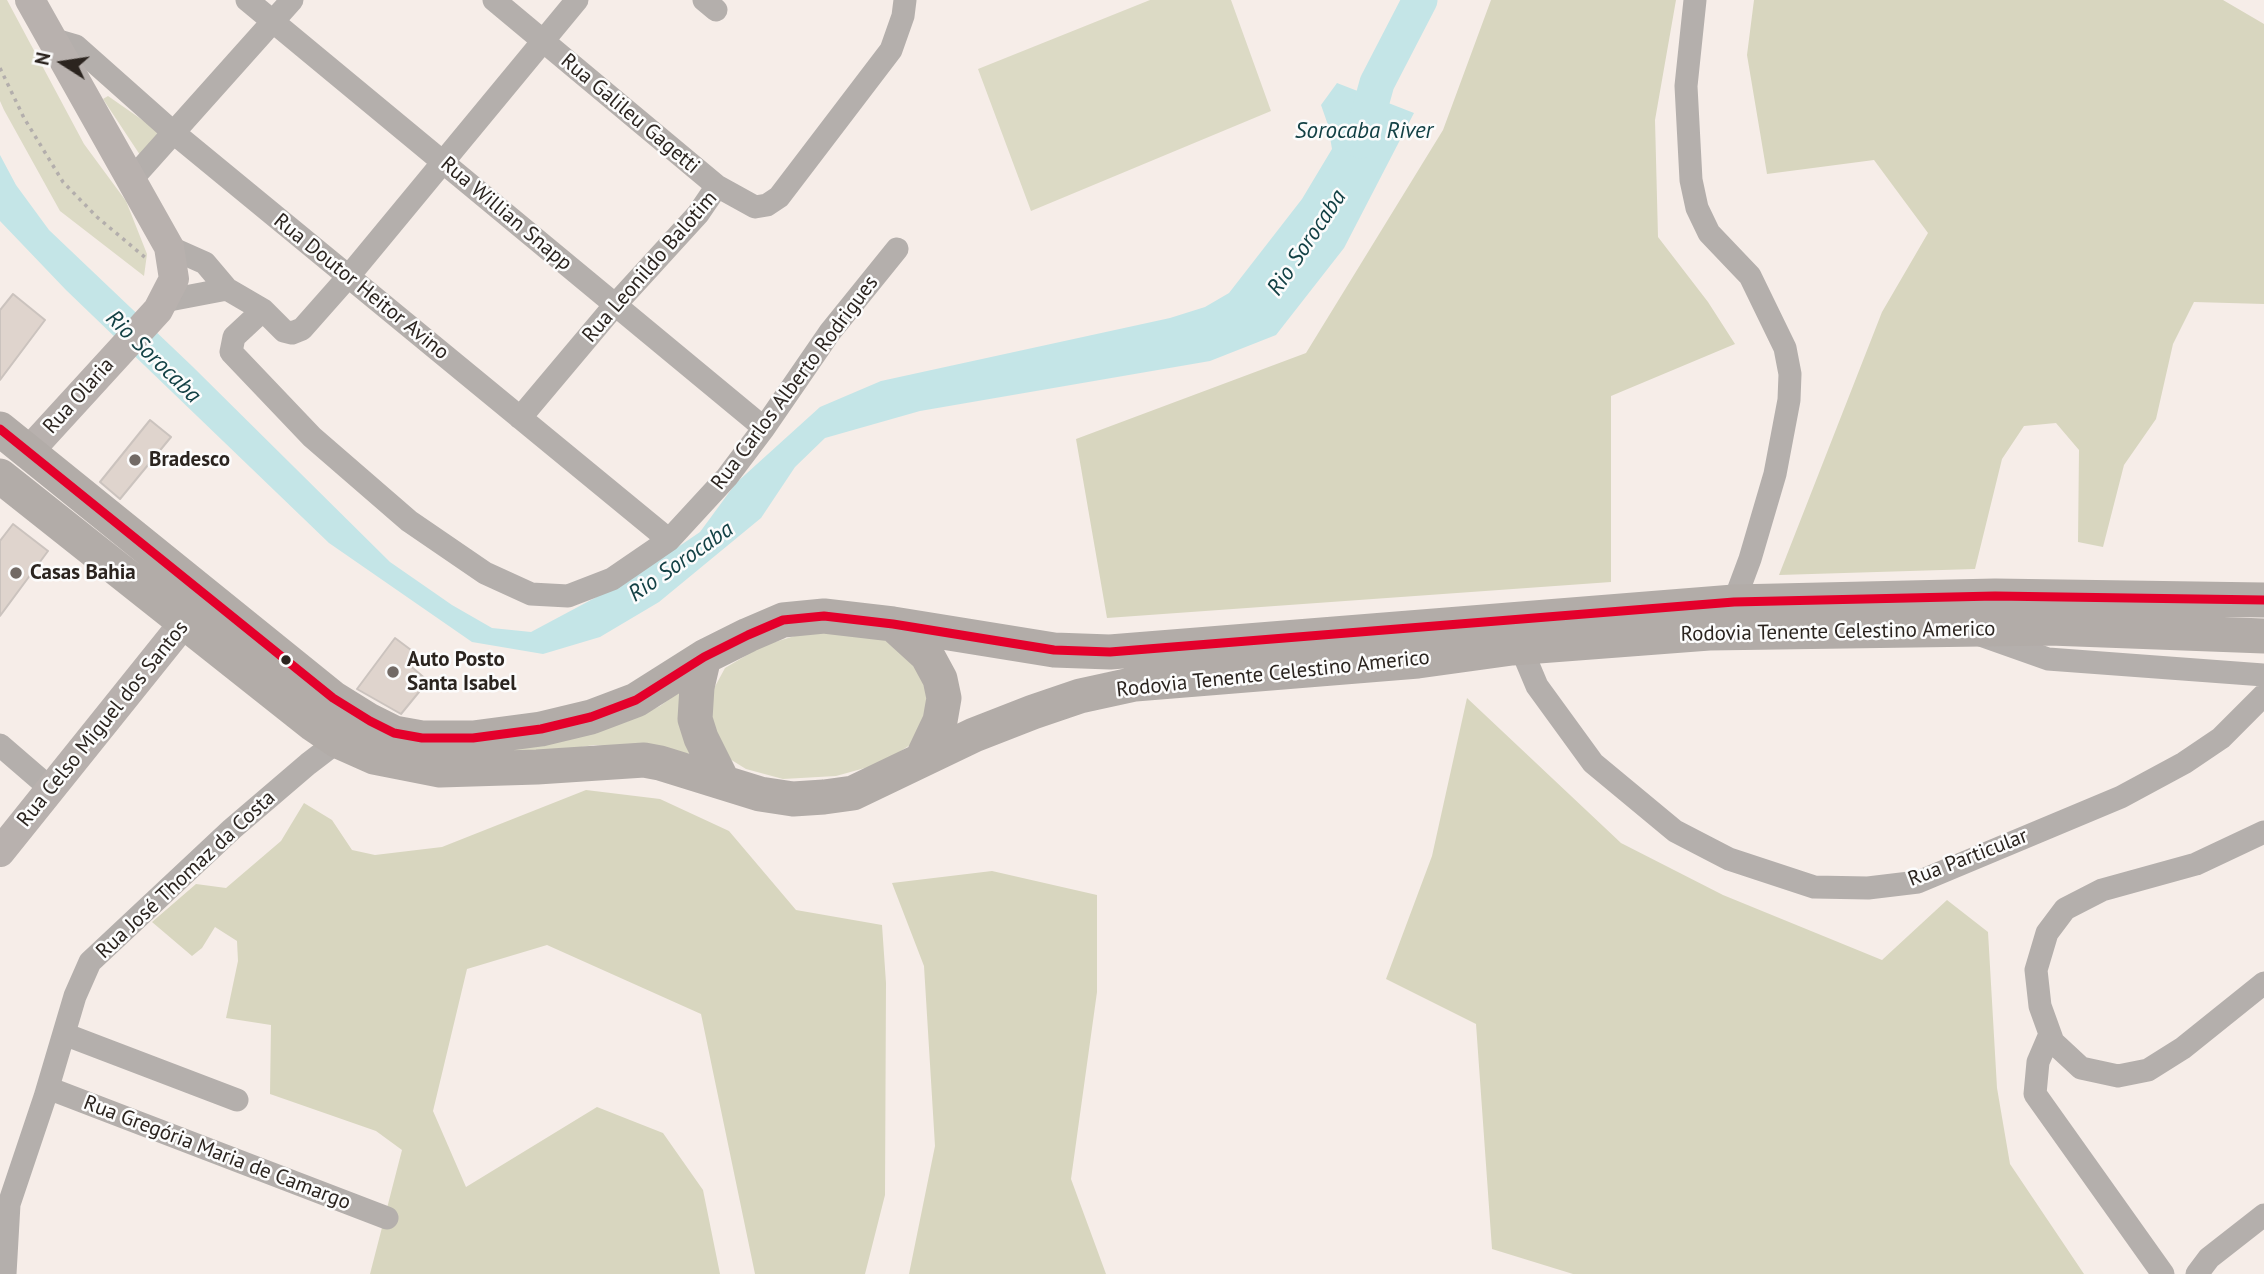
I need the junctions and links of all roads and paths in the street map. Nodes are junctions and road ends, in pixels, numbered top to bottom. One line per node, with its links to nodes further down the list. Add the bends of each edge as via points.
1 (30, 0): 9 (main road)
2 (247, 0): 8 (street, Rua Willian Snapp)
3 (292, 0): 8 (street)
4 (494, 0): 10 (street, Rua Galileu Gagetti)
5 (578, 0): 10 (street, Rua Galileu Gagetti)
6 (905, 0): 15 (street, Rua Leonildo Balotim, via 891,50 779,197 755,207)
7 (1695, 0): 31 (street, via 1686,86 1690,180 1697,208 1709,233 1750,276 1785,348 1790,374 1775,474)
8 (274, 22): 12 (street); 13 (street, Rua Willian Snapp)
9 (52, 39): 12 (street, Rua Doutor Heitor Avino, via 76,46); 14 (main road)
10 (543, 42): 13 (street, Rua Galileu Gagetti); 15 (street, Rua Galileu Gagetti)
11 (0, 68): 20 (path, via 63,182 137,251)
12 (174, 133): 14 (street); 18 (street, Rua Doutor Heitor Avino)
13 (443, 162): 18 (street, Rua Galileu Gagetti); 21 (street, Rua Willian Snapp)
14 (132, 179): 16 (main road)
15 (717, 186): 21 (street, Rua Leonildo Balotim, via 698,214)
16 (169, 247): 19 (street, Rua Galileu Gagetti, via 205,263); 20 (main road)
17 (897, 249): 24 (street, Rua Carlos Alberto Rodrigues, via 830,332)
18 (348, 277): 22 (street, Rua Galileu Gagetti, via 302,329 292,333); 23 (street, Rua Doutor Heitor Avino)
19 (227, 289): 20 (street); 22 (street, Rua Galileu Gagetti)
20 (165, 297): 26 (main road, Rua Olaria)
21 (615, 305): 23 (street, Rua Leonildo Balotim); 24 (street, Rua Willian Snapp)
22 (263, 310): 28 (street, Rua Carlos Alberto Rodrigues, via 234,337 231,352 312,437 409,521 485,573 531,594 568,596 612,579)
23 (520, 418): 28 (street, Rua Doutor Heitor Avino)
24 (764, 428): 28 (street, Rua Carlos Alberto Rodrigues)
25 (0, 429): 26 (highway)
26 (29, 451): 29 (highway, Rodovia Tenente Celestino Americo)
27 (0, 476): 32 (highway, Rodovia Tenente Celestino Americo)
28 (669, 540)
29 (206, 596): 32 (main road, Rua Celso Miguel dos Santos); 37 (highway, Rodovia Tenente Celestino Americo, via 333,698 394,733 422,738 472,738 591,718 636,700)
30 (2264, 600): 31 (highway, Rodovia Tenente Celestino Americo, via 1995,596)
31 (1734, 602): 33 (highway, Rodovia Tenente Celestino Americo, via 1110,652 1054,650)
32 (184, 623): 40 (highway, Rodovia Tenente Celestino Americo); 44 (main road, Rua Celso Miguel dos Santos)
33 (893, 624): 37 (highway, Rodovia Tenente Celestino Americo, via 824,616 783,621); 42 (highway, via 927,655 940,679 944,698 940,721)
34 (1960, 628): 35 (highway, Rodovia Tenente Celestino Americo); 36 (highway, Rodovia Tenente Celestino Americo, via 1709,632); 38 (street, via 2048,659)
35 (2264, 636)
36 (1521, 648): 39 (street, Rua Particular, via 1536,685 1594,762 1675,831 1730,859 1814,887 1868,888 1918,882 2121,797 2221,738); 42 (highway, Rodovia Tenente Celestino Americo, via 1135,684 1033,712)
37 (704, 657): 43 (highway, via 696,687 695,719)
38 (2264, 674)
39 (2264, 695)
40 (338, 741): 43 (highway, Rodovia Tenente Celestino Americo, via 374,757 440,770 644,760); 48 (street, Rua José Thomaz da Costa, via 232,829 90,962)
41 (0, 745): 44 (street)
42 (922, 759): 43 (highway, Rodovia Tenente Celestino Americo, via 853,793 824,797 793,799)
43 (723, 782)
44 (51, 789): 46 (main road, Rua Celso Miguel dos Santos)
45 (2264, 832): 49 (street, via 2196,864 2102,890 2064,909 2047,933 2036,970 2040,1006)
46 (0, 852)
47 (2264, 983): 49 (street, via 2148,1070 2118,1076 2081,1068)
48 (64, 1034): 50 (street, Rua José Thomaz da Costa); 51 (street)
49 (2050, 1034): 56 (street, via 2038,1062 2035,1094)
50 (48, 1088): 52 (street, Rua José Thomaz da Costa); 54 (street, Rua Gregória Maria de Camargo)
51 (237, 1100)
52 (4, 1203): 55 (street, Rua José Thomaz da Costa)
53 (2264, 1215): 57 (street, via 2209,1258)
54 (387, 1218)
55 (5, 1274)
56 (2163, 1274)
57 (2197, 1274)

